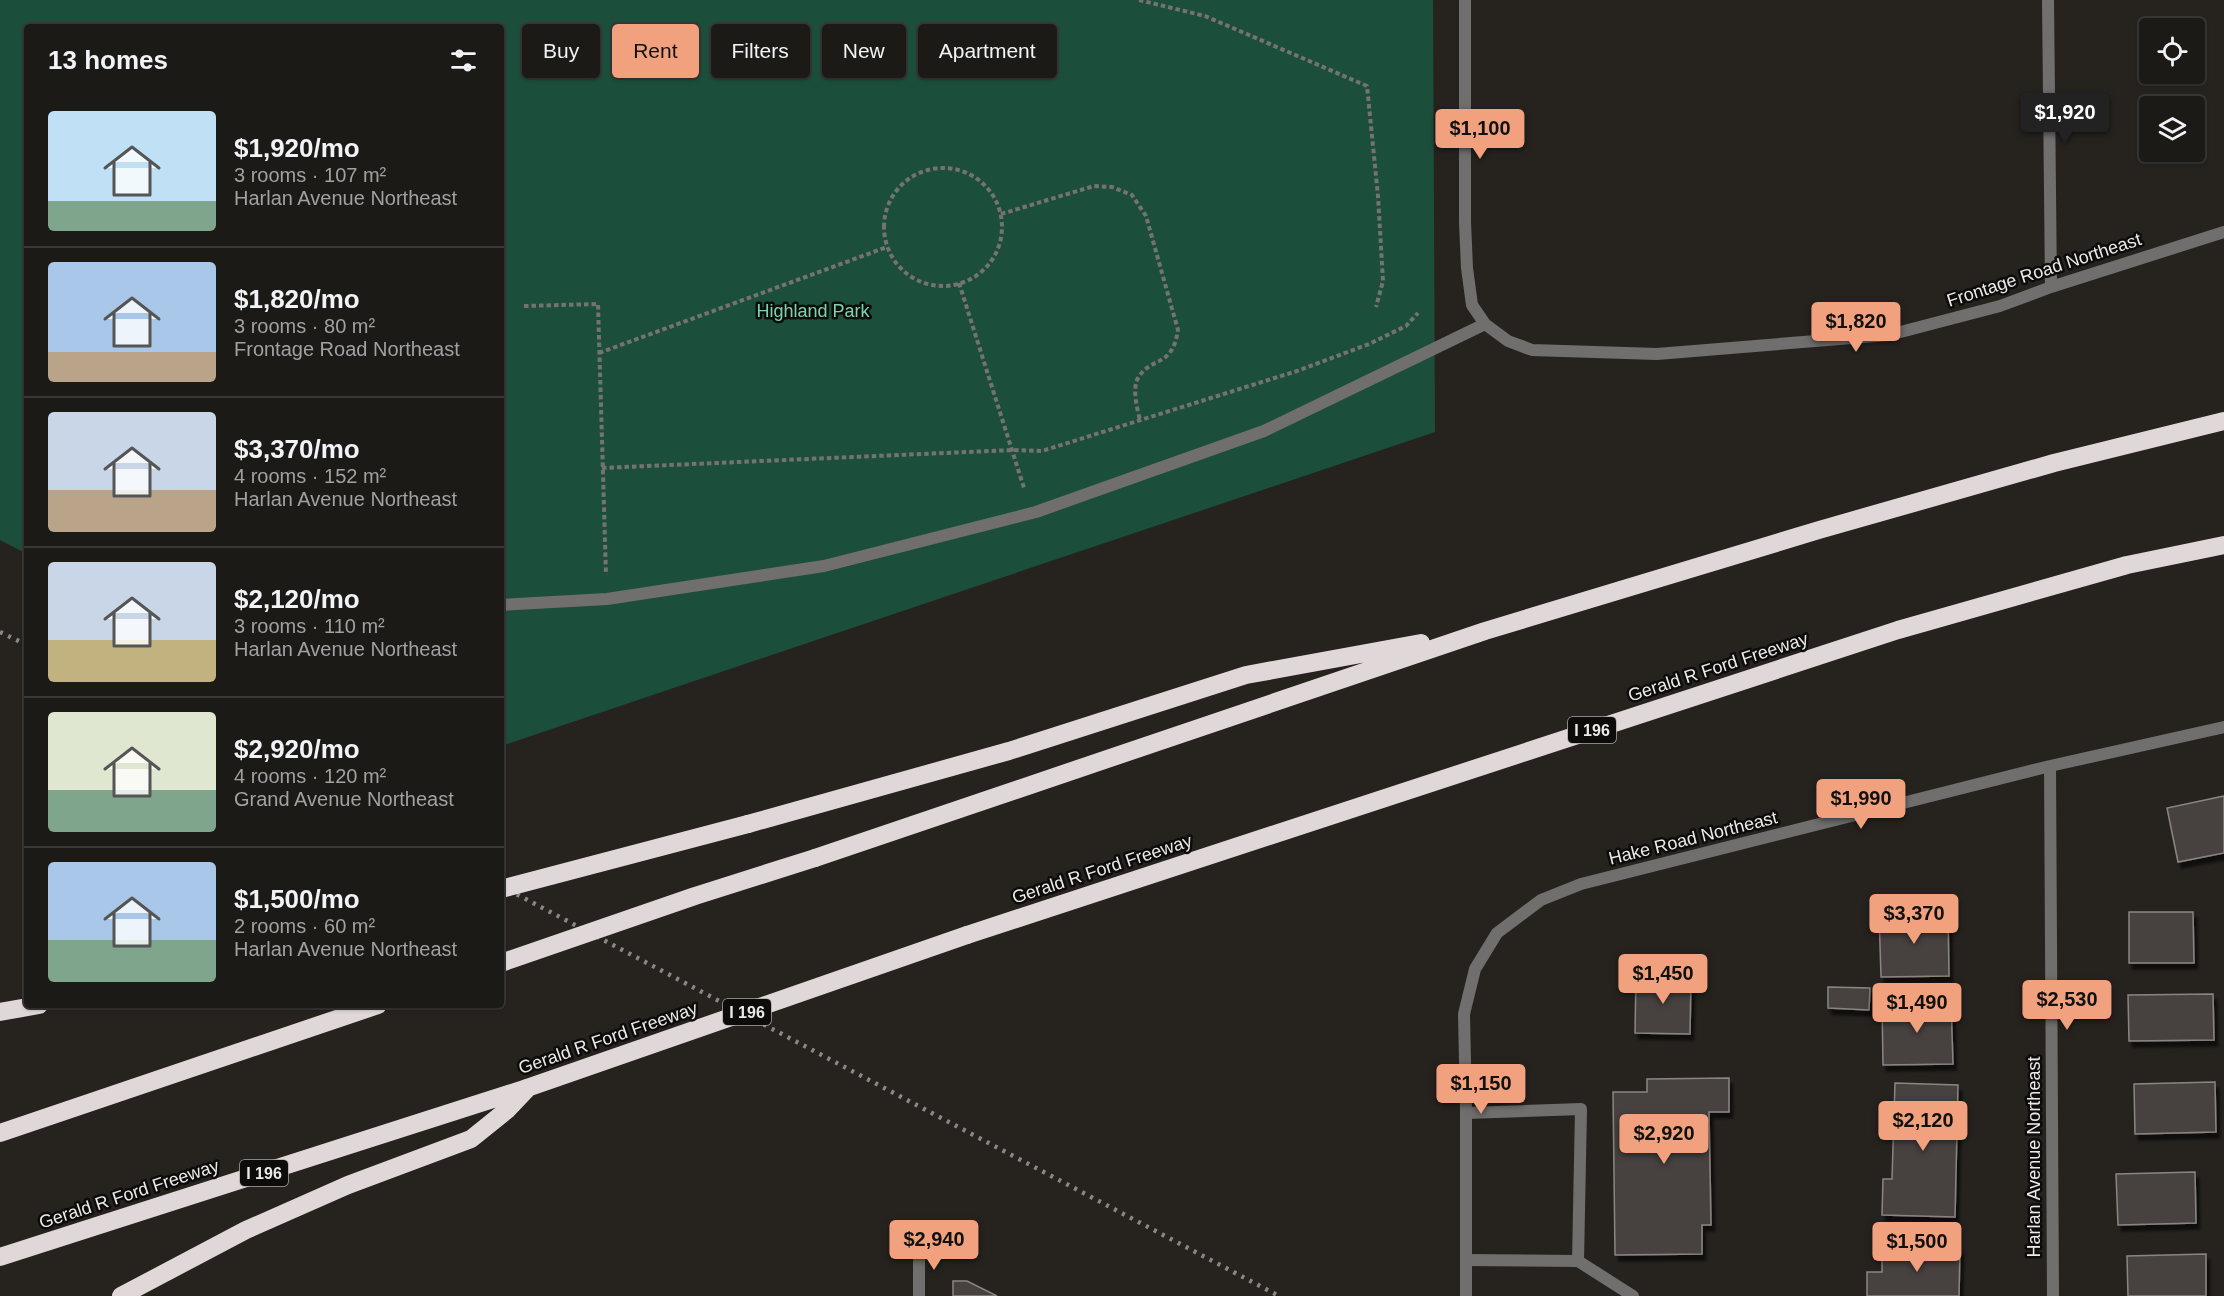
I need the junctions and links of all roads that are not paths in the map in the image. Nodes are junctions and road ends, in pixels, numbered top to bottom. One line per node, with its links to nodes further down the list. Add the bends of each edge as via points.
1 (1465, 0): 5 (street, via 1467,268 1472,305)
2 (2048, 0): 4 (street)
3 (2224, 232): 4 (street, Frontage Road Northeast)
4 (2051, 287): 5 (street, Frontage Road Northeast, via 2000,306 1889,335 1657,354 1532,350 1508,341)
5 (1485, 324): 8 (street, via 1264,431 1032,513 824,566 607,599)
6 (2224, 421): 9 (highway, via 2032,469)
7 (2224, 545): 17 (highway, Gerald R Ford Freeway / I 196, bridge, via 2127,565 1898,630 967,935)
8 (504, 605)
9 (1485, 631): 12 (highway, bridge, via 1246,675 1009,751); 13 (highway, bridge)
10 (2224, 727): 11 (street, Hake Road Northeast)
11 (2050, 766): 18 (street, Hake Road Northeast, via 1581,884 1541,900 1497,933 1475,969 1464,1014); 28 (street, Harlan Avenue Northeast)
12 (504, 888)
13 (504, 962)
14 (24, 1008): 16 (highway)
15 (368, 1008): 19 (highway)
16 (0, 1012)
17 (527, 1088): 21 (highway, Gerald R Ford Freeway / I 196); 24 (highway, via 471,1139 348,1185 246,1230)
18 (1467, 1113): 22 (street); 23 (street, via 1581,1109)
19 (0, 1133)
20 (919, 1246): 25 (street)
21 (0, 1257)
22 (1466, 1260): 23 (street); 26 (street)
23 (1578, 1261): 27 (street)
24 (121, 1296)
25 (919, 1296)
26 (1466, 1296)
27 (1633, 1296)
28 (2053, 1296)

